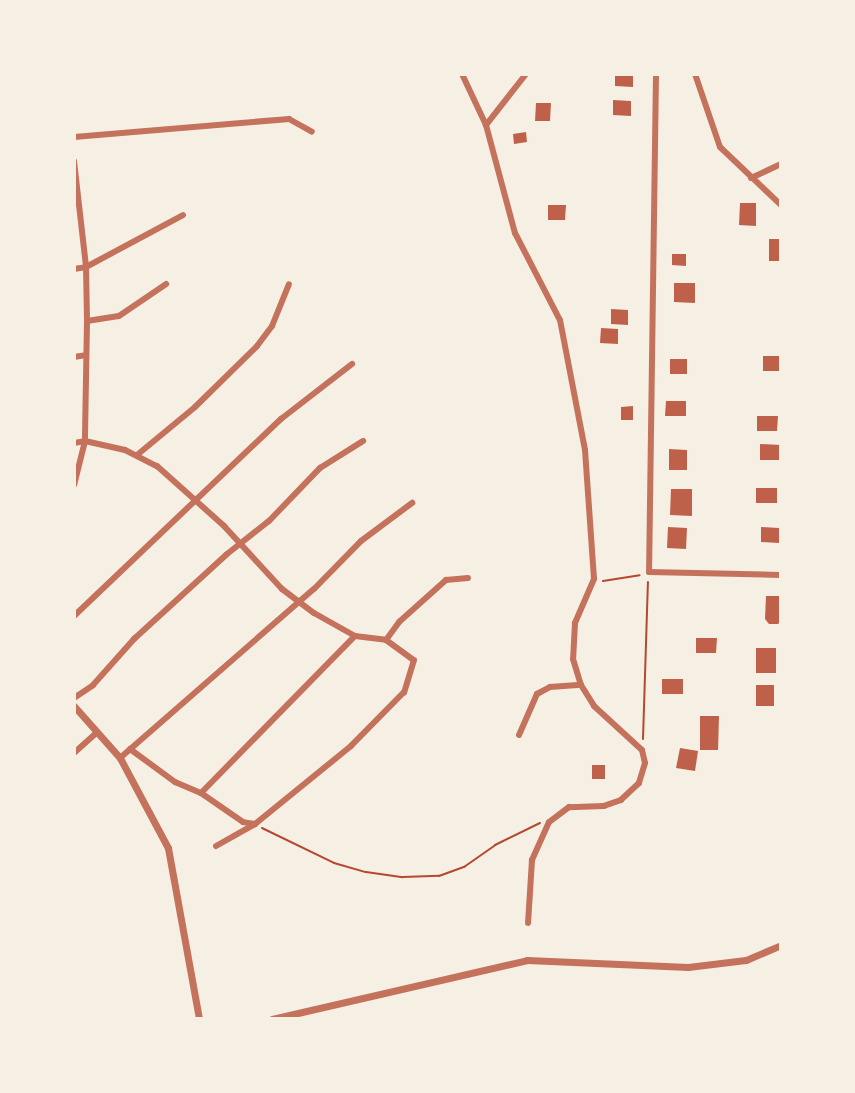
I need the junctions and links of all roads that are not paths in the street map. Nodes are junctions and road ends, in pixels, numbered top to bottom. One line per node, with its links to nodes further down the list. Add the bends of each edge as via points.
1 (462, 74): 5 (street)
2 (526, 74): 5 (street)
3 (656, 74): 30 (street, via 649,572)
4 (695, 74): 11 (street, via 720,147)
5 (486, 125): 36 (street, via 515,233 560,320 585,450 594,579 575,623 573,659)
6 (312, 132): 7 (street, via 289,119)
7 (74, 137)
8 (74, 161): 10 (street)
9 (781, 164): 11 (street)
10 (75, 177): 14 (street)
11 (751, 178): 12 (street)
12 (781, 205)
13 (183, 215): 14 (street)
14 (86, 267): 15 (street); 18 (street)
15 (74, 269)
16 (166, 284): 18 (street, via 119,316)
17 (289, 284): 25 (street, via 272,326 257,346)
18 (87, 321): 19 (street)
19 (86, 355): 20 (street); 22 (street)
20 (74, 357)
21 (352, 364): 27 (street, via 281,419)
22 (85, 441): 24 (street); 25 (street); 26 (street)
23 (363, 441): 29 (street, via 320,468 269,521)
24 (74, 443)
25 (137, 455): 27 (street)
26 (74, 485)
27 (195, 499): 29 (street); 33 (street)
28 (412, 503): 32 (street, via 361,541)
29 (239, 543): 32 (street); 37 (street)
30 (781, 575)
31 (468, 578): 35 (street, via 446,580)
32 (297, 601): 34 (street); 41 (street)
33 (74, 616)
34 (355, 636): 35 (street); 44 (street)
35 (386, 640): 45 (street, via 414,660 404,692 351,746)
36 (581, 685): 40 (street, via 550,687 537,694); 47 (street, via 594,706 642,750 643,772 631,793 604,806 569,807 549,822 532,860)
37 (74, 698)
38 (74, 706): 39 (street)
39 (97, 732): 42 (street); 43 (street)
40 (519, 735)
41 (130, 749): 43 (street); 44 (street, via 175,782)
42 (74, 753)
43 (120, 758): 49 (street, via 168,848)
44 (201, 793): 45 (street, via 243,822)
45 (255, 824): 46 (street)
46 (216, 846)
47 (528, 923)
48 (781, 945): 50 (street, via 746,960 688,967 527,960)
49 (199, 1019)
50 (272, 1019)

